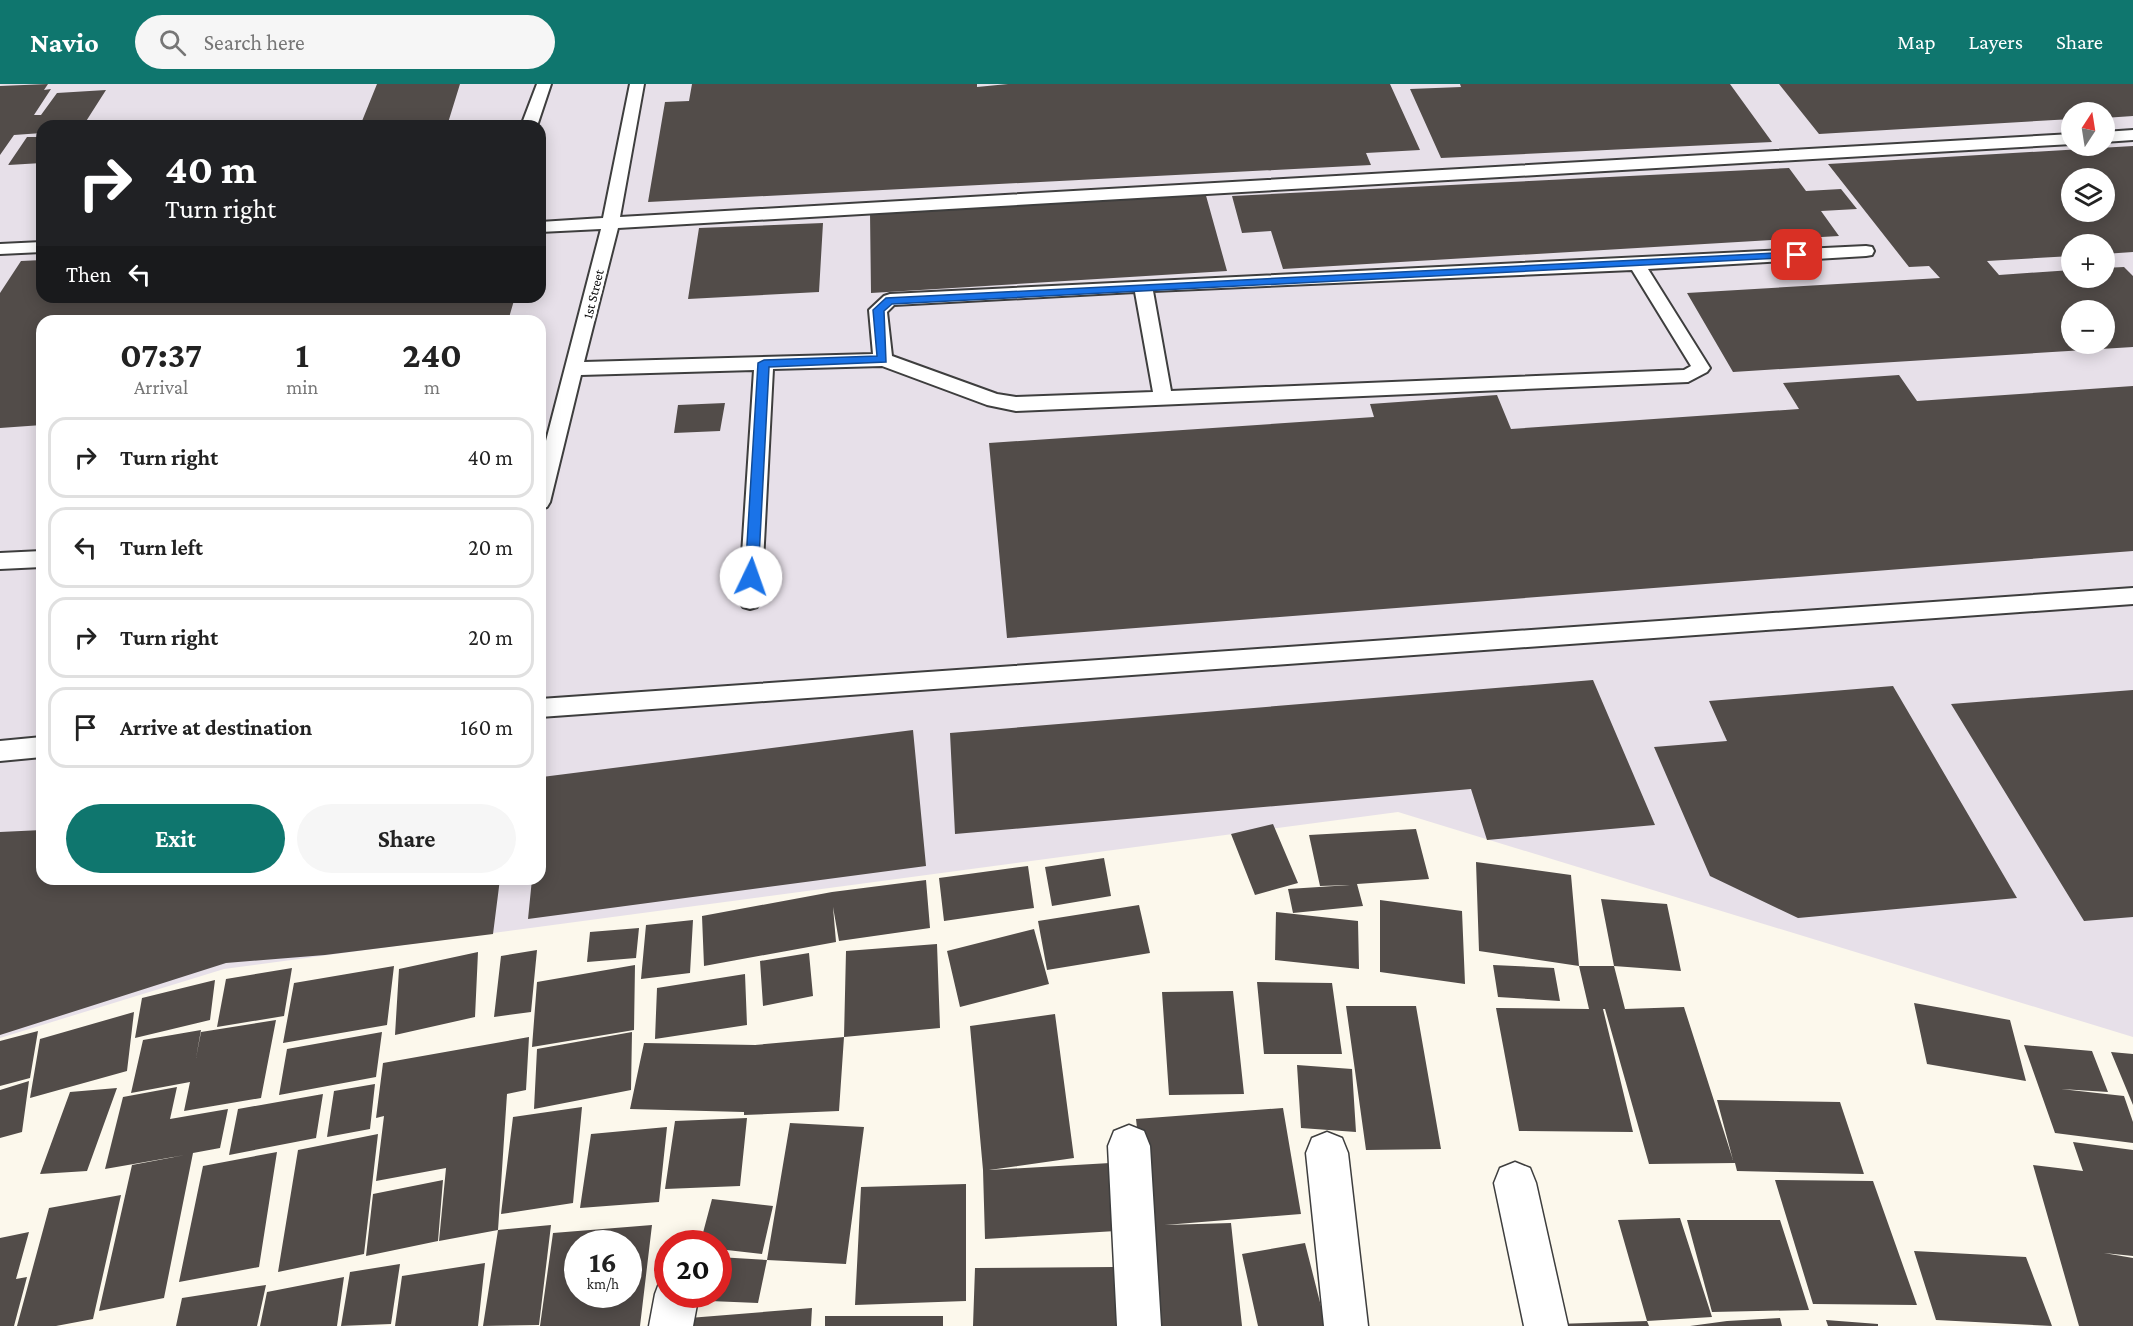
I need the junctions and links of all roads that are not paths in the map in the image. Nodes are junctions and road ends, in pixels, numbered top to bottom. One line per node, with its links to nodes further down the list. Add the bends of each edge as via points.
1 (544, 84): 3 (lane)
2 (637, 84): 7 (lane, 1st Street)
3 (531, 120)
4 (2133, 135): 5 (lane)
5 (2115, 136)
6 (2061, 140): 7 (lane)
7 (610, 225): 8 (lane); 16 (lane, 1st Street)
8 (546, 227)
9 (36, 247): 10 (lane)
10 (0, 249)
11 (1866, 251): 12 (lane)
12 (1637, 264): 13 (lane); 17 (lane, via 1701,368 1688,376)
13 (1143, 286): 14 (lane, via 890,300 878,310); 17 (lane)
14 (883, 360): 15 (lane); 17 (lane, via 994,400 1017,404)
15 (764, 363): 16 (lane); 22 (lane)
16 (573, 369): 18 (lane, 1st Street)
17 (1163, 398)
18 (546, 478)
19 (36, 559): 20 (lane)
20 (0, 561)
21 (2133, 596): 23 (lane)
22 (750, 601)
23 (546, 708)
24 (36, 748): 25 (lane)
25 (0, 751)
26 (1129, 1146): 31 (street)
27 (1327, 1154): 32 (street)
28 (1515, 1183): 33 (street)
29 (674, 1308): 30 (street)
30 (671, 1326)
31 (1139, 1326)
32 (1346, 1326)
33 (1546, 1326)

